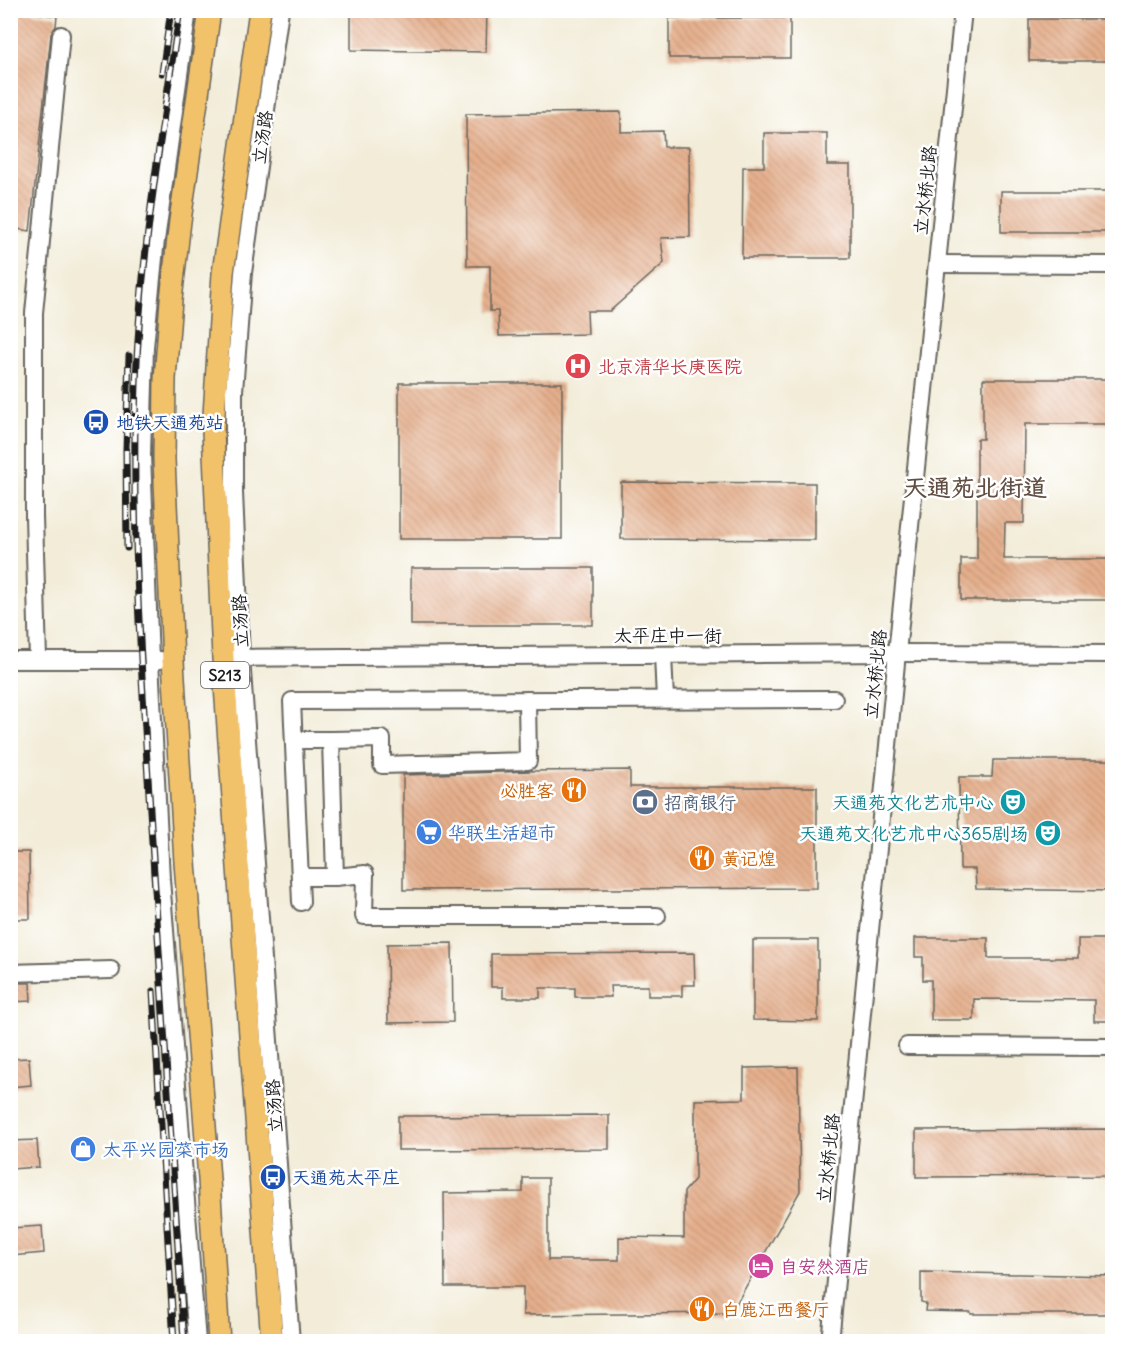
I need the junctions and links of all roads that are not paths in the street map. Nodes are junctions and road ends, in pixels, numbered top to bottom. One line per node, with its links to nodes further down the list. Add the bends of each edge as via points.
1 (188, 10): 15 (street, via 165,165 145,347 142,455)
2 (210, 10): 16 (main road, S213, via 180,220 165,380 164,459)
3 (260, 10): 12 (main road, 立汤路 / S213, via 223,273 215,384 214,488)
4 (280, 10): 12 (street, 立汤路 / S213, via 243,273 234,391)
5 (963, 10): 7 (street, 立水桥北路)
6 (61, 35): 14 (street, via 34,313)
7 (937, 264): 8 (street); 9 (street, 立水桥北路)
8 (1113, 265)
9 (897, 653): 10 (street, 太平庄中一街); 11 (street, 太平庄中一街); 34 (street, 立水桥北路)
10 (1113, 654)
11 (663, 655): 12 (street, 太平庄中一街); 17 (street)
12 (232, 658): 32 (main road, 立汤路 / S213); 33 (street, 立汤路 / S213)
13 (10, 660): 14 (street)
14 (38, 660): 15 (street)
15 (150, 660): 16 (street); 30 (street, via 166,945)
16 (173, 661): 31 (main road, S213)
17 (665, 699): 18 (street); 19 (street)
18 (834, 699)
19 (527, 700): 20 (street, via 292,701); 21 (street, via 528,761 382,765 382,739)
20 (294, 740): 21 (street); 23 (street)
21 (331, 740): 22 (street)
22 (335, 877): 23 (street); 25 (street, via 365,874 364,916)
23 (300, 878): 24 (street)
24 (301, 902)
25 (657, 916)
26 (111, 970): 27 (street)
27 (10, 973)
28 (907, 1046): 29 (street)
29 (1113, 1047)
30 (197, 1341)
31 (219, 1341)
32 (272, 1341)
33 (291, 1341)
34 (830, 1341)

